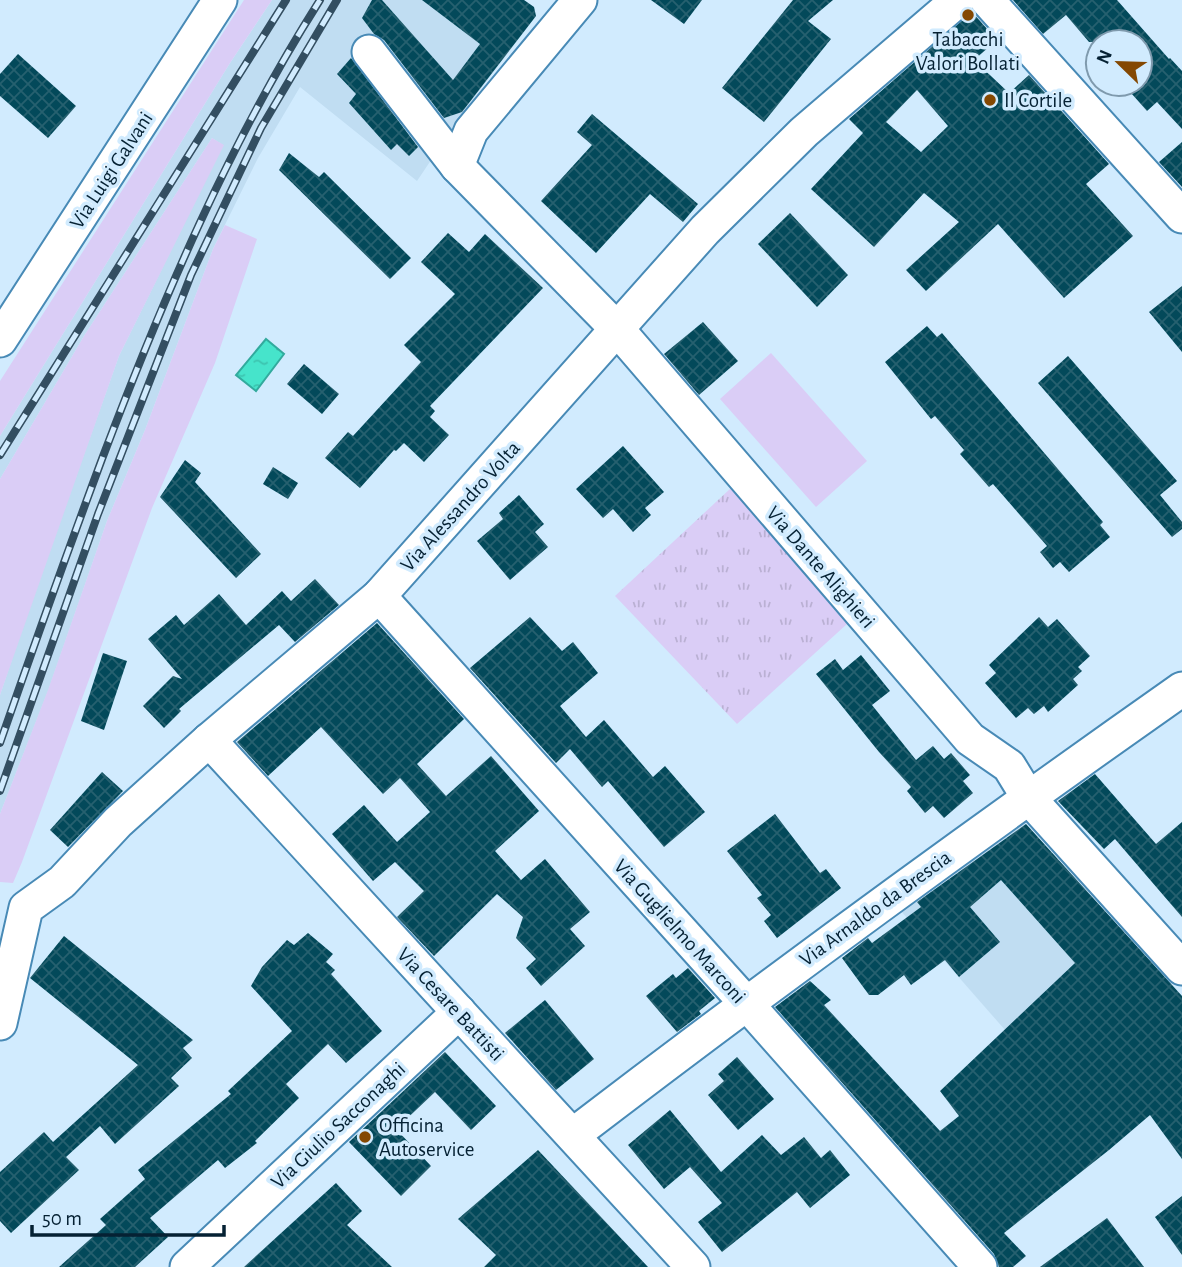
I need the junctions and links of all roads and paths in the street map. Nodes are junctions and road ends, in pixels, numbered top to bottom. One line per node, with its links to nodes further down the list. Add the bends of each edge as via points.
1 (220, 0): 9 (street, Via Luigi Galvani)
2 (958, 0): 8 (street, Via Alessandro Volta, via 804,132 705,230)
3 (986, 0): 7 (street)
4 (572, 2): 6 (street, via 471,131)
5 (369, 52): 6 (street, Via Dante Alighieri)
6 (457, 166): 8 (street, Via Dante Alighieri)
7 (1182, 216)
8 (618, 330): 10 (street, Via Alessandro Volta); 13 (street, Via Dante Alighieri, via 961,729 1009,766)
9 (0, 340)
10 (379, 596): 12 (street, Via Alessandro Volta); 16 (street, Via Guglielmo Marconi)
11 (1182, 689): 13 (street, Via Arnaldo da Brescia)
12 (209, 740): 14 (street, Via Alessandro Volta, via 118,822 62,882); 17 (street, Via Cesare Battisti)
13 (1028, 797): 15 (street, Via Dante Alighieri); 16 (street, Via Arnaldo da Brescia)
14 (13, 906): 18 (street, Via Alessandro Volta)
15 (1182, 968)
16 (746, 1003): 19 (street, Via Arnaldo da Brescia); 22 (street, Via Guglielmo Marconi)
17 (459, 1012): 19 (street, Via Cesare Battisti); 20 (street, Via Giulio Sacconaghi)
18 (0, 1023)
19 (573, 1135): 21 (street, Via Cesare Battisti)
20 (187, 1267)
21 (693, 1267)
22 (980, 1267)

